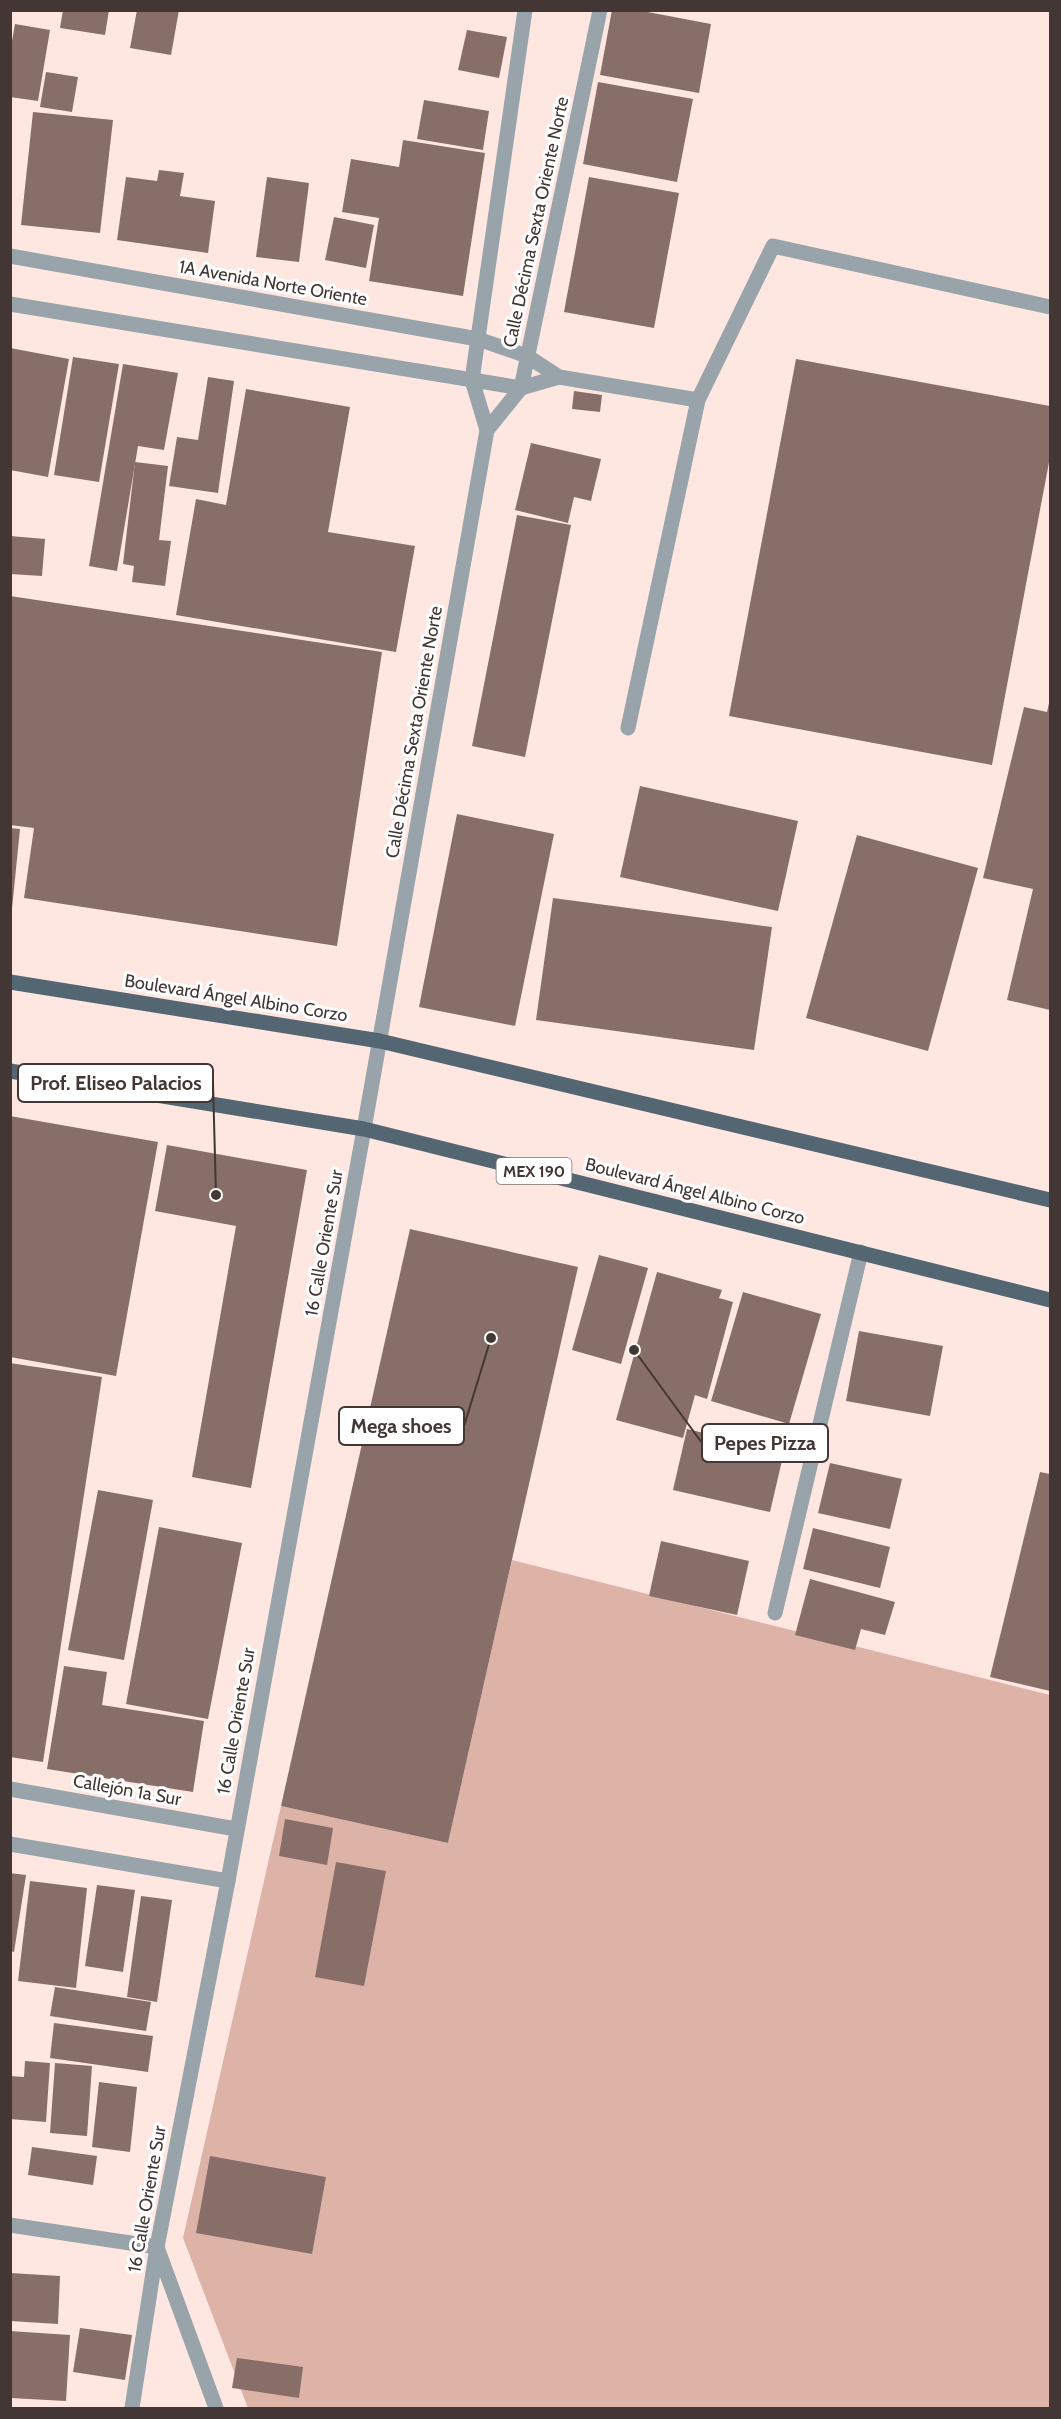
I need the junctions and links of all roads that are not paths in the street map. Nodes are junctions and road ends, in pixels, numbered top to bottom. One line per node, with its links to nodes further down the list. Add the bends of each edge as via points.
1 (525, 10): 6 (street, Calle Décima Sexta Oriente Norte)
2 (600, 10): 7 (street, Calle Décima Sexta Oriente Norte)
3 (10, 256): 6 (street, 1A Avenida Norte Oriente)
4 (10, 304): 9 (street)
5 (1050, 307): 11 (street, via 773,246)
6 (478, 339): 7 (street, 1A Avenida Norte Oriente); 9 (street, Calle Décima Sexta Oriente Norte)
7 (527, 356): 8 (street, 1A Avenida Norte Oriente); 10 (street, Calle Décima Sexta Oriente Norte)
8 (559, 377): 10 (street); 11 (street)
9 (472, 380): 10 (street); 12 (street, Calle Décima Sexta Oriente Norte)
10 (521, 388): 12 (street, Calle Décima Sexta Oriente Norte)
11 (698, 400): 13 (street)
12 (487, 430): 15 (street, Calle Décima Sexta Oriente Norte)
13 (628, 728)
14 (10, 982): 15 (main road, Boulevard Ángel Albino Corzo)
15 (380, 1041): 17 (street, 16 Calle Oriente Sur); 18 (main road, Boulevard Ángel Albino Corzo)
16 (10, 1071): 17 (main road, Boulevard Ángel Albino Corzo / MEX 190)
17 (364, 1129): 19 (main road, Boulevard Ángel Albino Corzo / MEX 190); 23 (street, 16 Calle Oriente Sur)
18 (1050, 1200)
19 (861, 1252): 20 (main road, Boulevard Ángel Albino Corzo / MEX 190); 21 (street)
20 (1050, 1300)
21 (775, 1613)
22 (10, 1789): 23 (street, Callejón 1a Sur)
23 (236, 1829): 25 (street, 16 Calle Oriente Sur)
24 (10, 1844): 25 (street)
25 (228, 1881): 27 (street, 16 Calle Oriente Sur)
26 (10, 2225): 27 (street)
27 (157, 2247): 28 (street, 16 Calle Oriente Sur); 29 (street)
28 (132, 2409)
29 (216, 2409)

